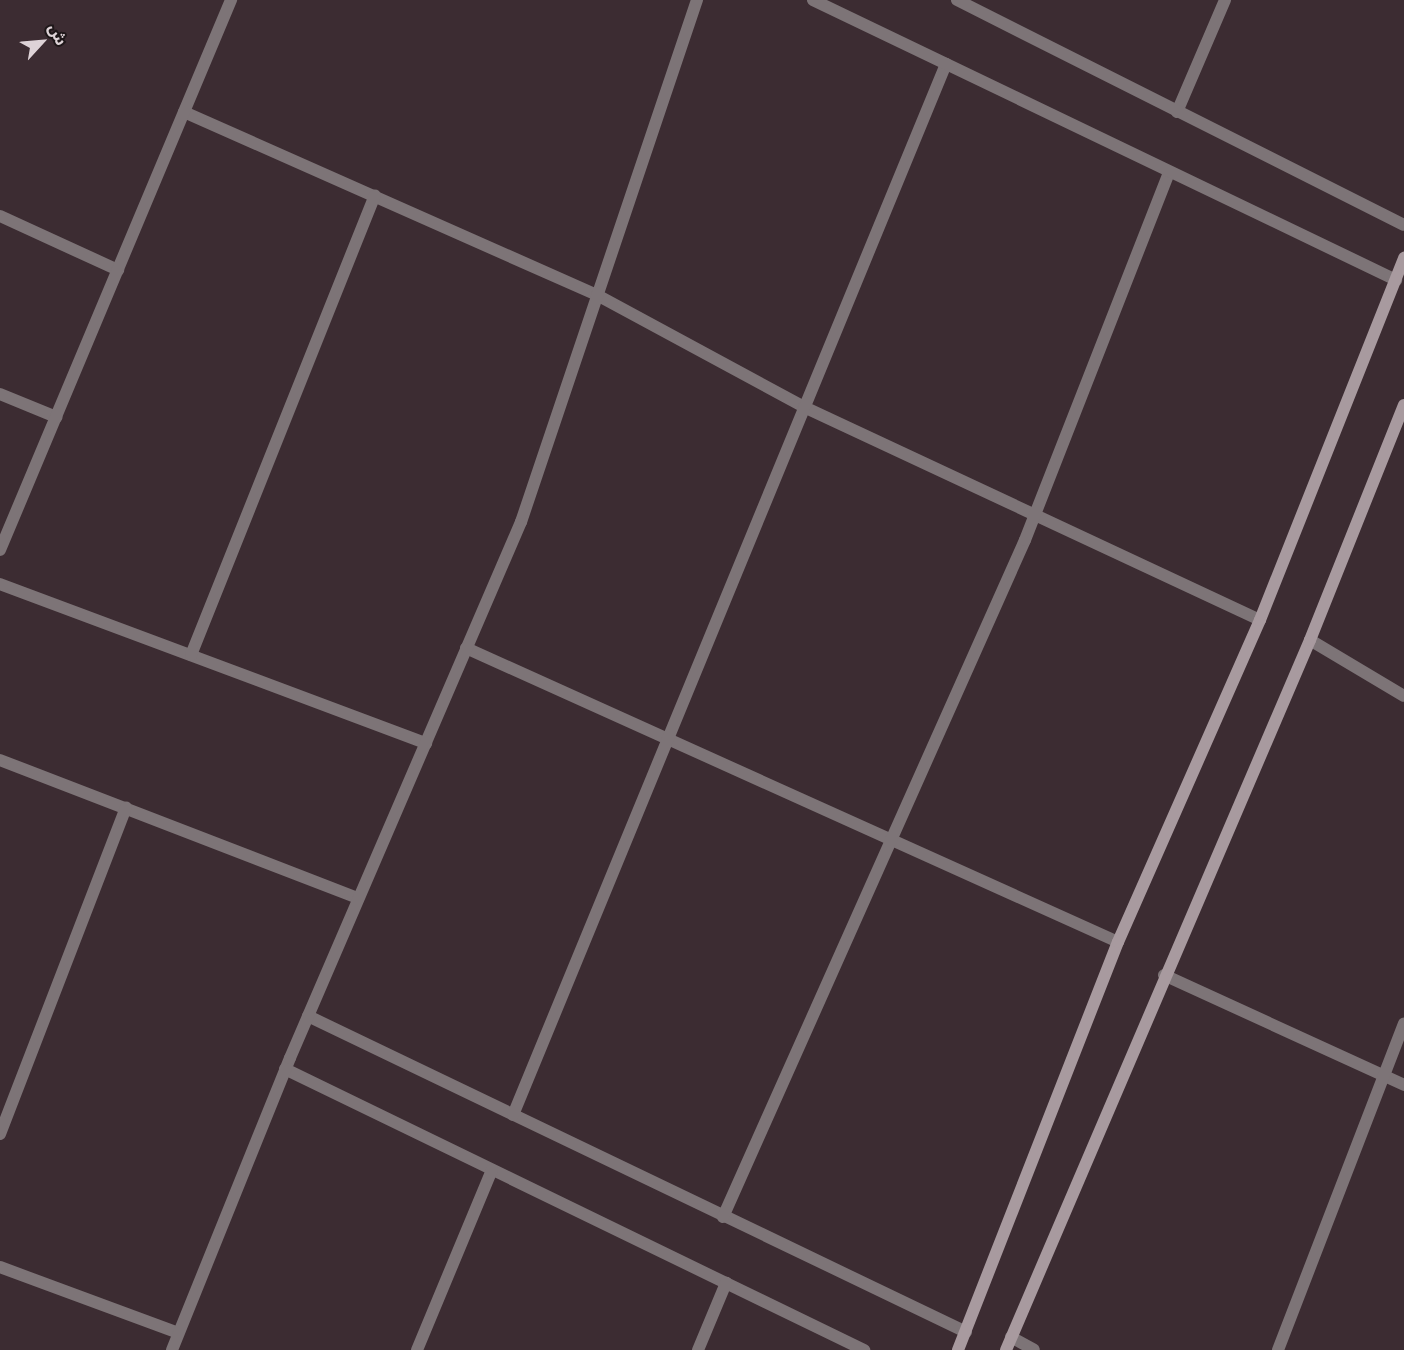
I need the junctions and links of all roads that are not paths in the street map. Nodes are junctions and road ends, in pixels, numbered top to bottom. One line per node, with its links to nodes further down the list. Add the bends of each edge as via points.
1 (231, 0): 7 (street)
2 (696, 0): 16 (street)
3 (813, 0): 6 (street)
4 (1225, 0): 8 (street)
5 (962, 1): 8 (street)
6 (945, 64): 9 (street); 19 (street)
7 (184, 112): 10 (street); 14 (street)
8 (1177, 112): 12 (street)
9 (1169, 172): 15 (street); 21 (street)
10 (375, 196): 16 (street); 27 (street)
11 (0, 216): 14 (street)
12 (1404, 225)
13 (1404, 258): 15 (main road)
14 (118, 270): 20 (street)
15 (1395, 280): 24 (main road)
16 (597, 295): 19 (street); 26 (street, via 521,522)
17 (0, 394): 20 (street)
18 (1404, 405): 25 (main road)
19 (804, 407): 21 (street); 29 (street)
20 (56, 417): 22 (street)
21 (1035, 515): 24 (street); 33 (street)
22 (0, 550)
23 (0, 584): 27 (street)
24 (1260, 620): 35 (main road)
25 (1310, 640): 28 (street); 36 (main road)
26 (466, 648): 29 (street); 30 (street)
27 (191, 655): 30 (street)
28 (1404, 696)
29 (667, 741): 33 (street); 42 (street)
30 (426, 742): 34 (street)
31 (0, 760): 32 (street)
32 (126, 808): 34 (street); 43 (street)
33 (891, 840): 35 (street); 45 (street)
34 (358, 898): 37 (street)
35 (1118, 942): 48 (main road)
36 (1164, 975): 40 (street); 50 (main road)
37 (308, 1016): 39 (street); 42 (street)
38 (1404, 1024): 40 (street)
39 (285, 1069): 44 (street); 49 (street)
40 (1385, 1074): 41 (street); 58 (street)
41 (1404, 1085)
42 (513, 1115): 45 (street)
43 (0, 1134)
44 (492, 1170): 47 (street); 52 (street)
45 (723, 1217): 48 (street)
46 (0, 1267): 49 (street)
47 (726, 1283): 53 (street); 54 (street)
48 (966, 1332): 55 (main road)
49 (178, 1333): 51 (street)
50 (1011, 1337): 56 (main road); 57 (street)
51 (172, 1350)
52 (417, 1350)
53 (698, 1350)
54 (864, 1350)
55 (958, 1350)
56 (1006, 1350)
57 (1034, 1350)
58 (1278, 1350)

